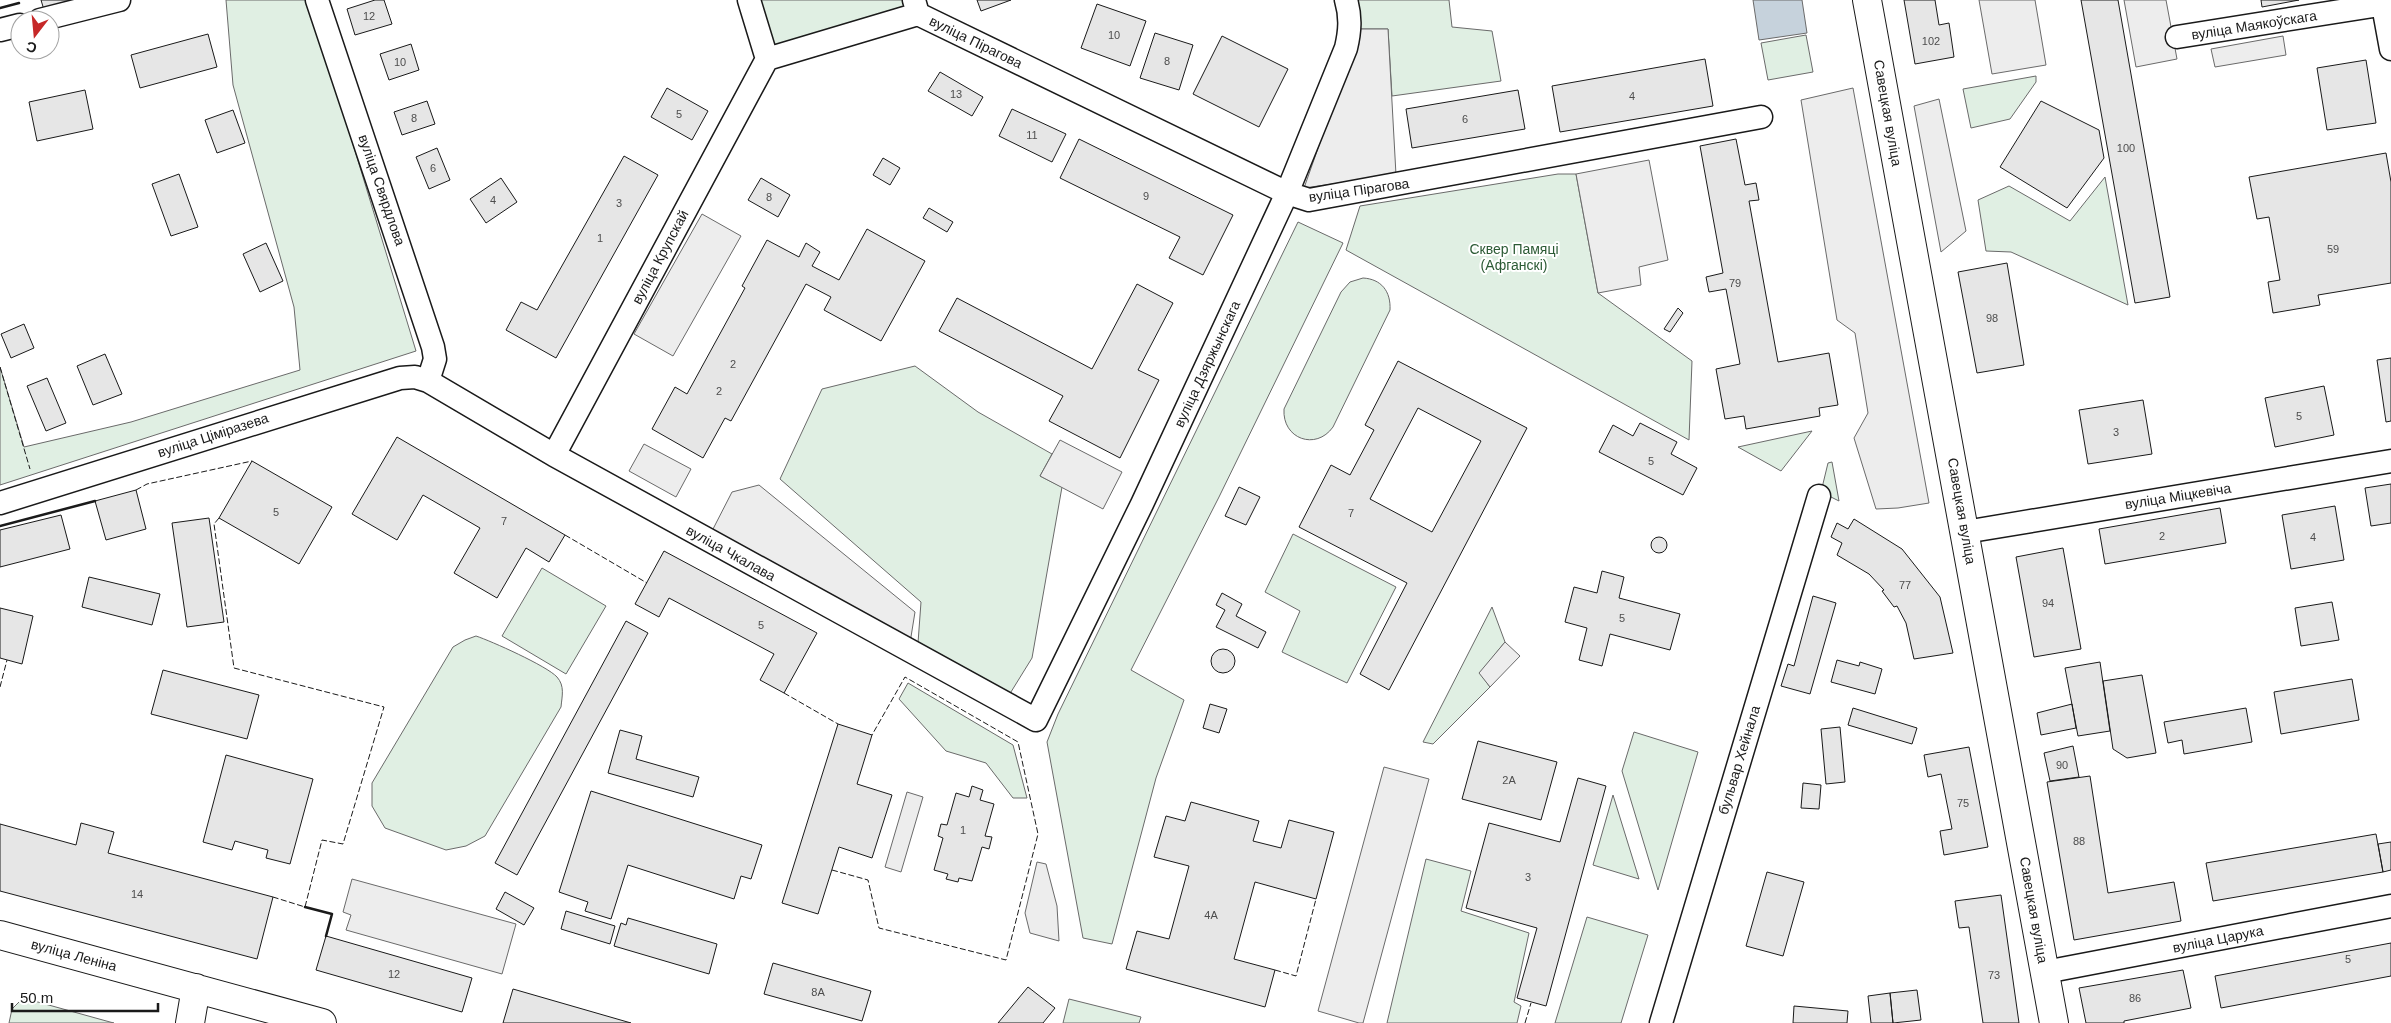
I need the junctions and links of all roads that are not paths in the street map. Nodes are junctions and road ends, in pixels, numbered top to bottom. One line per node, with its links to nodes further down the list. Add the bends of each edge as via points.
1 (119, 0): 8 (street)
2 (317, 0): 14 (street, вуліца Свярдлова, via 433,347 435,359)
3 (749, 0): 11 (street)
4 (1346, 0): 13 (street, вуліца Дзяржынскага, via 1350,23 1346,48)
5 (1867, 0): 19 (main road, Савецкая вуліца)
6 (2385, 2): 9 (street, вуліца Маякоўскага); 10 (street)
7 (916, 7): 11 (street); 13 (street, вуліца Пірагова)
8 (60, 15)
9 (2177, 37)
10 (2391, 49)
11 (767, 59): 15 (street, вуліца Крупскай)
12 (1761, 117): 13 (street, вуліца Пірагова, via 1349,194 1309,200)
13 (1287, 192): 20 (street, вуліца Дзяржынскага, via 1142,504)
14 (428, 381): 15 (street, вуліца Чкалава); 18 (street, вуліца Ціміразева, via 415,377 400,378)
15 (554, 455): 20 (street, вуліца Чкалава)
16 (2391, 461): 19 (street, вуліца Міцкевіча)
17 (1819, 496): 27 (street, бульвар Хейнала)
18 (0, 503)
19 (1965, 532): 23 (main road, Савецкая вуліца)
20 (1036, 720)
21 (2391, 906): 23 (street, вуліца Царука)
22 (0, 935): 24 (main road, вуліца Леніна)
23 (2045, 972): 28 (main road, Савецкая вуліца)
24 (196, 988): 25 (main road); 26 (main road, вуліца Леніна)
25 (190, 1023)
26 (322, 1023)
27 (1660, 1023)
28 (2054, 1023)

